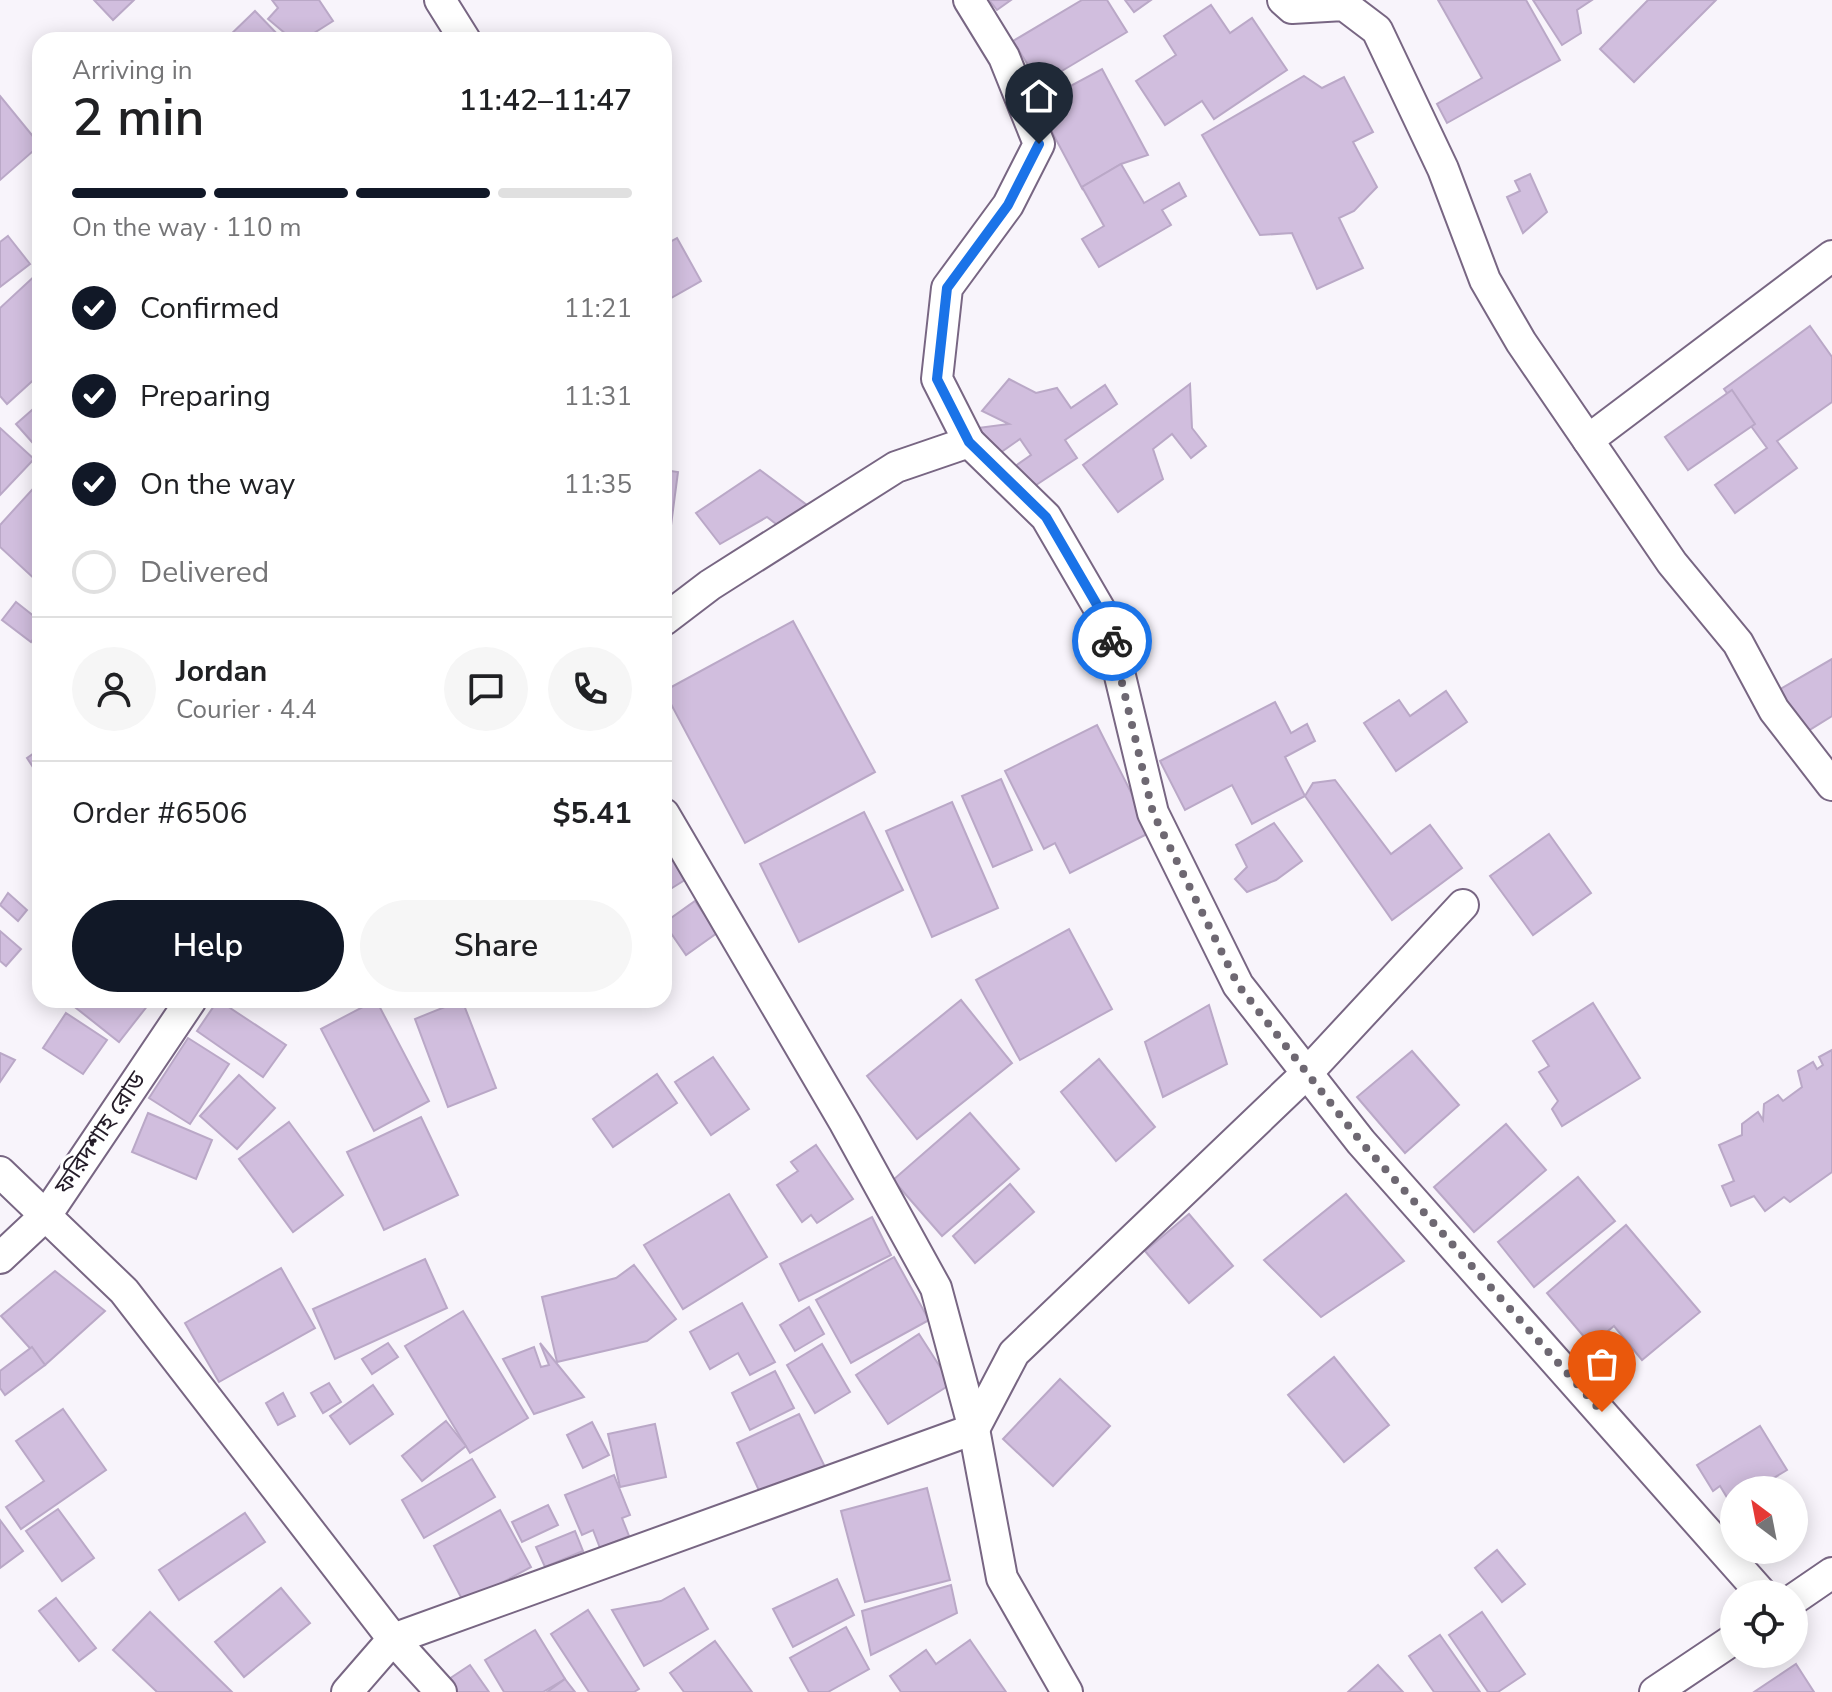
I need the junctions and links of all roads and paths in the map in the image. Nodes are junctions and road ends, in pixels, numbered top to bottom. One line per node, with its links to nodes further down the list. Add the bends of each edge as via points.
1 (440, 0): 4 (street)
2 (969, 0): 7 (street, via 1004,57 1039,144 1008,205 947,288 937,379)
3 (1283, 0): 6 (street, via 1292,8 1344,5 1377,30 1443,169 1485,280)
4 (460, 32)
5 (1832, 256): 6 (street)
6 (1588, 440): 9 (street, via 1672,563 1738,643 1774,710)
7 (969, 442): 8 (street, via 896,467); 13 (street, via 1046,517 1107,622 1153,813 1238,985)
8 (672, 614)
9 (1832, 785)
10 (672, 828): 17 (street, via 936,1288)
11 (1463, 905): 13 (street)
12 (186, 1008): 15 (street, ফরিদশাহ রোড)
13 (1307, 1073): 17 (street, via 1014,1353); 19 (street, via 1361,1142)
14 (0, 1172): 15 (street)
15 (47, 1214): 16 (street, ফরিদশাহ রোড); 21 (street, via 124,1291)
16 (0, 1258)
17 (974, 1429): 21 (street); 25 (street, via 1002,1578)
18 (1832, 1573): 20 (street)
19 (1750, 1580)
20 (1808, 1589)
21 (393, 1639): 23 (street); 24 (street)
22 (1720, 1648): 26 (street)
23 (347, 1692)
24 (441, 1692)
25 (1067, 1692)
26 (1655, 1692)

